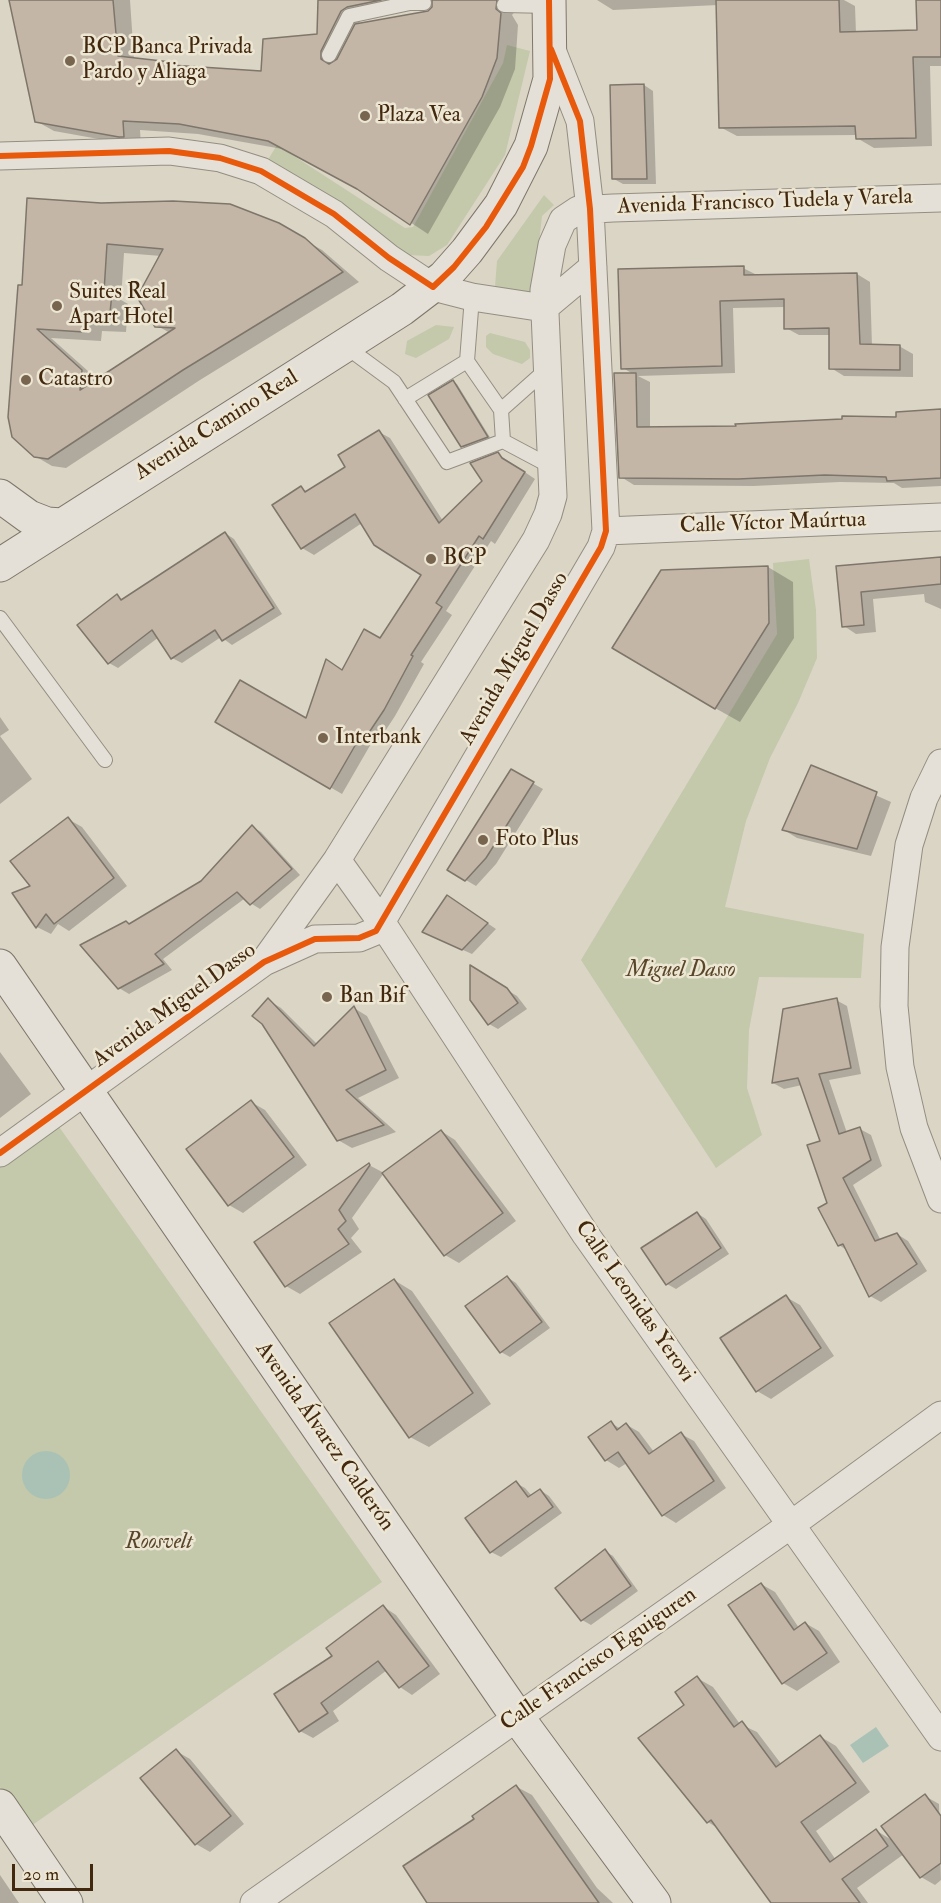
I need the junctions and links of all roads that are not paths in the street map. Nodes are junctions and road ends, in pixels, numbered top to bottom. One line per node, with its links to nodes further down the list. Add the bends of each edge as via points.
1 (424, 3): 5 (lane, via 349,16)
2 (549, 3): 3 (lane); 4 (street, Avenida Camino Real)
3 (504, 5)
4 (551, 49): 8 (street, Avenida Miguel Dasso, via 580,121); 10 (street, Avenida Camino Real, via 546,98 523,167 486,227)
5 (329, 55)
6 (0, 156): 10 (street, via 170,151 220,158 261,171 333,214)
7 (941, 198): 8 (street, Avenida Francisco Tudela y Varela)
8 (590, 209): 9 (street, Avenida Miguel Dasso); 12 (street, Avenida Miguel Dasso, via 573,212 559,226 549,260)
9 (593, 267): 12 (street); 23 (street, Avenida Miguel Dasso)
10 (433, 287): 11 (street); 13 (street, Avenida Camino Real)
11 (472, 297): 12 (street); 14 (lane)
12 (544, 308): 15 (street, Avenida Miguel Dasso)
13 (345, 346): 16 (lane, via 394,382); 22 (street, Avenida Camino Real)
14 (467, 361): 16 (lane); 17 (lane)
15 (546, 370): 17 (lane); 19 (street, Avenida Miguel Dasso)
16 (405, 399): 18 (lane, via 447,462)
17 (501, 411): 18 (lane)
18 (503, 441): 19 (lane)
19 (552, 467): 28 (street, Avenida Miguel Dasso, via 553,496 536,540)
20 (0, 496): 22 (street, via 29,517)
21 (941, 517): 23 (street, Calle Víctor Maúrtua)
22 (62, 525): 24 (street, Avenida Camino Real)
23 (606, 531): 29 (street, Avenida Miguel Dasso, via 601,547)
24 (0, 564)
25 (0, 618): 26 (lane)
26 (105, 760)
27 (941, 763): 34 (street, via 924,798 909,845 897,927 894,1006 900,1067 914,1128)
28 (337, 860): 29 (street, Calle Leonidas Yerovi); 30 (street, Avenida Miguel Dasso)
29 (382, 923): 30 (street, Avenida Miguel Dasso, via 368,936 315,939); 36 (street, Calle Leonidas Yerovi, via 586,1235)
30 (264, 962): 32 (street, Avenida Miguel Dasso)
31 (0, 966): 32 (street, Avenida Álvarez Calderón, via 50,1054)
32 (86, 1093): 33 (street, Avenida Miguel Dasso); 37 (street, Avenida Álvarez Calderón)
33 (0, 1153)
34 (941, 1200)
35 (941, 1415): 36 (street, Calle Francisco Eguiguren)
36 (792, 1524): 37 (street, Calle Francisco Eguiguren); 38 (street, Calle Leonidas Yerovi)
37 (518, 1718): 41 (street, Calle Francisco Eguiguren); 42 (street, Avenida Álvarez Calderón)
38 (941, 1737)
39 (0, 1806): 40 (street)
40 (66, 1903)
41 (254, 1903)
42 (654, 1903)

